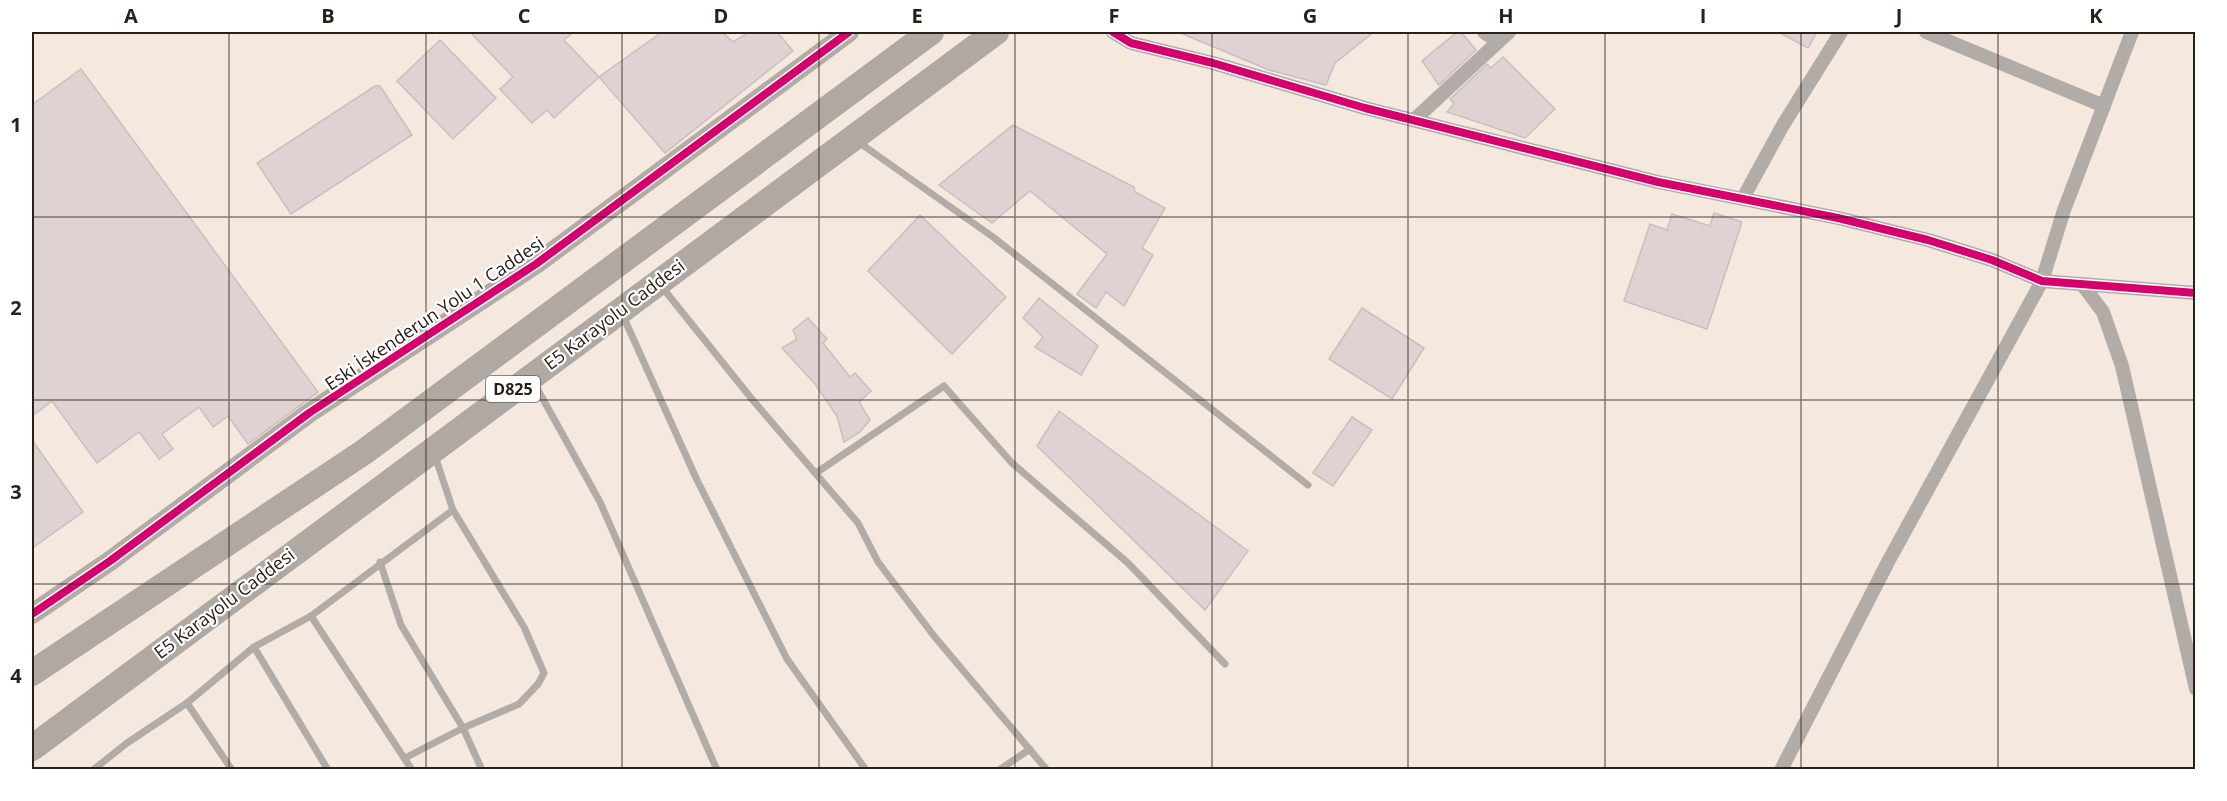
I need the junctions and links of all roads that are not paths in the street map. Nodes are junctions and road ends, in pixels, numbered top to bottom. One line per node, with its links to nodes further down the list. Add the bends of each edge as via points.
1 (849, 32): 26 (street, Eski İskenderun Yolu 1 Caddesi, via 536,264 309,413)
2 (931, 32): 30 (highway, E5 Karayolu Caddesi / D825, via 364,452)
3 (996, 32): 13 (highway, E5 Karayolu Caddesi / D825)
4 (1113, 32): 12 (street, via 1131,43)
5 (1484, 32): 10 (street)
6 (1509, 32): 10 (street)
7 (1841, 32): 14 (street)
8 (1926, 32): 11 (street)
9 (2132, 32): 11 (street)
10 (1498, 42): 12 (street)
11 (2104, 106): 15 (street)
12 (1414, 120): 14 (street, via 1658,182)
13 (852, 138): 16 (highway, E5 Karayolu Caddesi / D825); 23 (lane, via 993,237)
14 (1743, 198): 15 (street, via 1928,240)
15 (2042, 280): 17 (street); 46 (street, via 1889,560)
16 (657, 282): 19 (highway, E5 Karayolu Caddesi / D825); 22 (lane)
17 (2082, 284): 18 (street); 31 (street, via 2103,312 2122,366)
18 (2196, 293)
19 (620, 309): 20 (highway, E5 Karayolu Caddesi / D825); 43 (lane, via 697,480 787,659)
20 (531, 376): 21 (highway, E5 Karayolu Caddesi / D825); 42 (lane, via 600,502)
21 (433, 448): 24 (lane); 34 (highway, E5 Karayolu Caddesi / D825)
22 (816, 472): 29 (lane, via 944,386 1012,463 1128,564); 35 (lane, via 858,522 878,562 934,636)
23 (1308, 485)
24 (453, 510): 25 (lane); 33 (lane, via 524,627 544,673 519,704)
25 (380, 562): 27 (lane); 33 (lane, via 401,625)
26 (32, 614)
27 (311, 616): 28 (lane); 36 (lane)
28 (254, 647): 32 (lane); 39 (lane)
29 (1225, 664)
30 (32, 673)
31 (2196, 689)
32 (187, 703): 37 (lane); 38 (lane)
33 (463, 728): 36 (lane); 41 (lane)
34 (32, 748)
35 (1030, 749): 44 (lane); 45 (lane)
36 (405, 758): 40 (lane)
37 (93, 770)
38 (232, 770)
39 (328, 770)
40 (412, 770)
41 (482, 770)
42 (717, 770)
43 (867, 770)
44 (999, 770)
45 (1047, 770)
46 (1781, 770)

